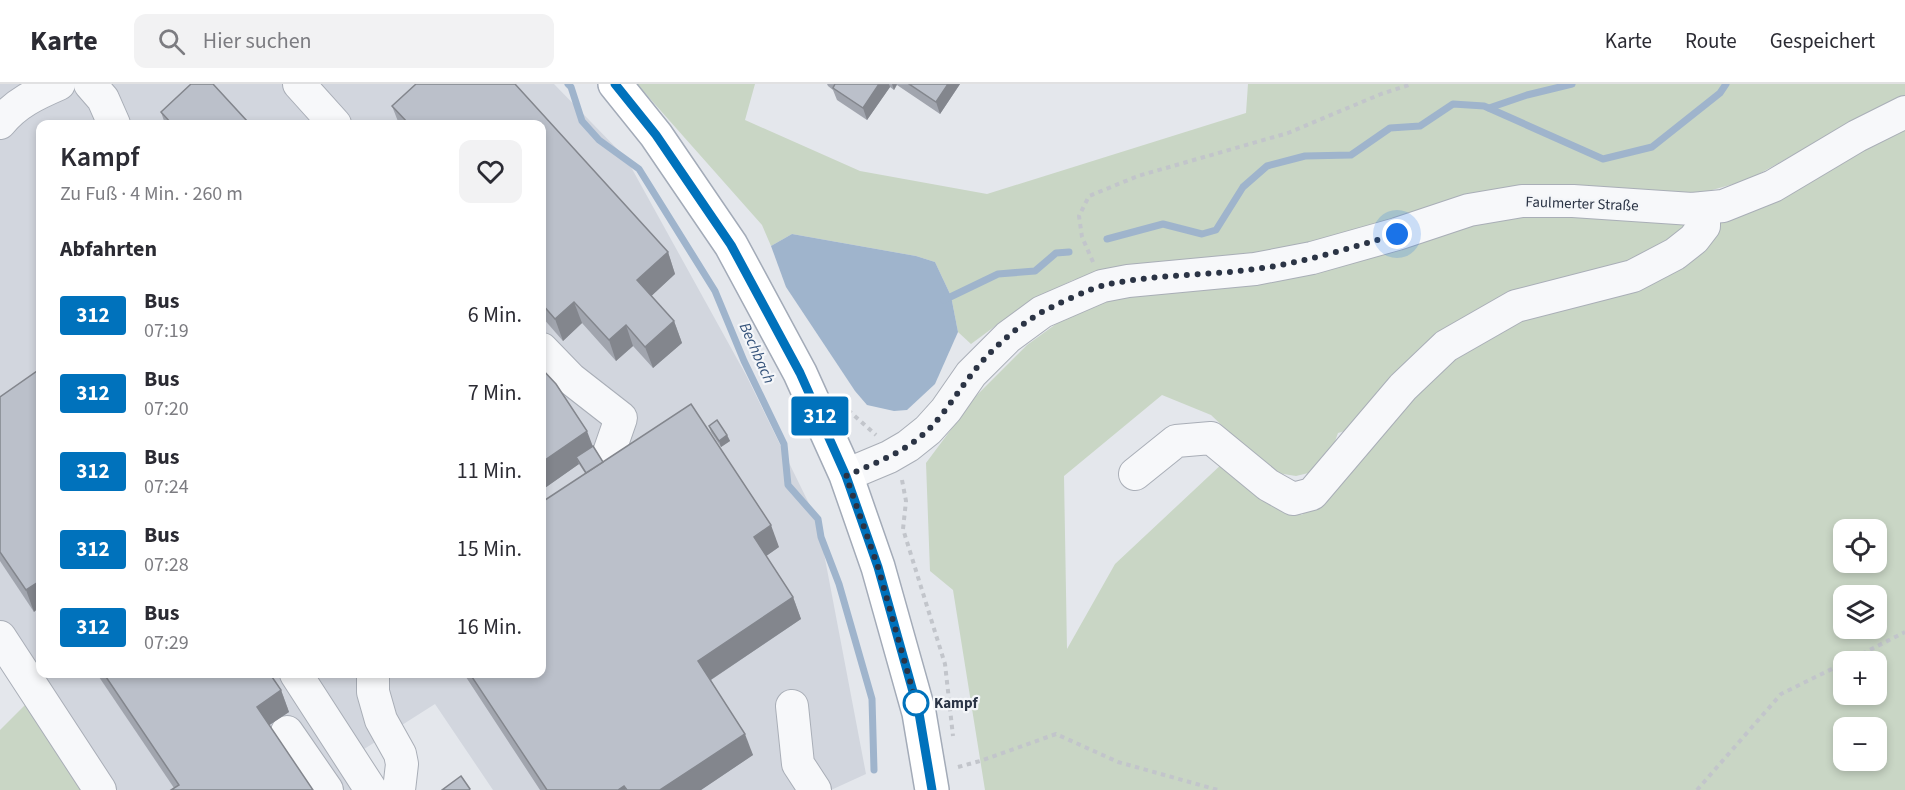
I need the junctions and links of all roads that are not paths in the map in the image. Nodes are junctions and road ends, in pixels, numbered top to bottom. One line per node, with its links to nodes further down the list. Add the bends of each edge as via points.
1 (59, 84): 8 (street, via 28,98)
2 (90, 84): 6 (street, via 103,99)
3 (299, 84): 7 (street)
4 (615, 84): 13 (main road, via 656,135 731,245 800,373)
5 (1905, 112): 9 (street, Faulmerter Straße, via 1773,186 1723,206)
6 (112, 120)
7 (331, 120)
8 (0, 123)
9 (1704, 208): 11 (street, via 1704,226 1675,254 1633,276 1516,306 1446,346 1403,387 1312,494 1293,499 1268,485 1211,438 1176,441); 13 (street, Faulmerter Straße, via 1522,201 1468,210 1312,258 1255,269 1102,286 1042,312 1008,337 971,374 928,430 889,457)
10 (546, 353): 12 (street, via 571,379 621,418)
11 (1135, 474)
12 (590, 476)
13 (846, 476): 24 (main road, via 902,649 919,713)
14 (0, 637): 19 (street)
15 (299, 678): 21 (street)
16 (373, 678): 22 (street, via 372,692 381,720 400,754)
17 (792, 706): 23 (street, via 798,764)
18 (287, 732): 20 (street)
19 (100, 790)
20 (327, 790)
21 (371, 790)
22 (399, 790)
23 (815, 790)
24 (932, 790)

